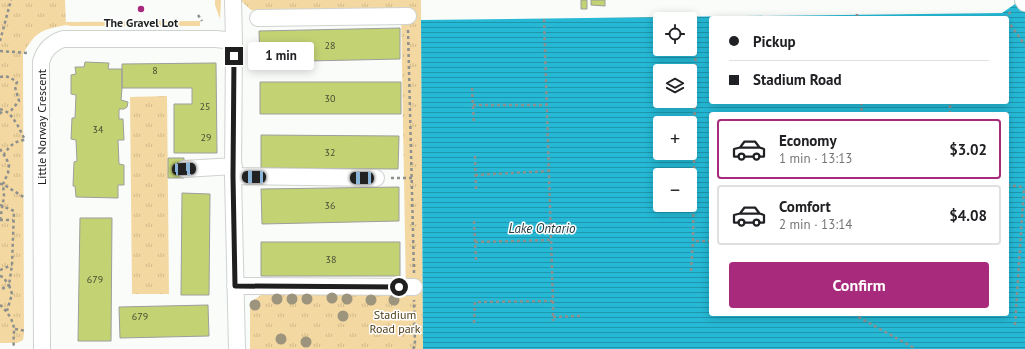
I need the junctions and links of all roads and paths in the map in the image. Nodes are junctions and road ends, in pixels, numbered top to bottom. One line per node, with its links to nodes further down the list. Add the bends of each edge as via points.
1 (11, 0): 11 (path)
2 (233, 0): 12 (street)
3 (1023, 0): 4 (street)
4 (1025, 3)
5 (198, 15): 9 (path)
6 (408, 16): 7 (street); 34 (path)
7 (258, 18)
8 (544, 18): 20 (path)
9 (202, 21)
10 (1009, 23): 13 (path)
11 (0, 41)
12 (234, 41): 29 (street); 69 (street, Little Norway Crescent, via 63,39 52,43 43,55)
13 (1025, 45)
14 (0, 51): 15 (path)
15 (28, 53)
16 (695, 56): 45 (path)
17 (0, 77): 22 (path, via 11,78 17,82 15,87 19,101)
18 (472, 88): 19 (path)
19 (473, 105): 20 (path); 24 (path)
20 (547, 105): 30 (path)
21 (1, 110): 22 (path); 23 (path)
22 (9, 113): 26 (path, via 25,140 15,142)
23 (0, 114)
24 (474, 124)
25 (0, 149): 26 (path)
26 (4, 154): 35 (path, via 9,169)
27 (475, 156): 31 (path)
28 (184, 169): 29 (street)
29 (234, 171): 32 (street); 54 (street)
30 (549, 171): 31 (path); 44 (path)
31 (475, 175): 38 (path)
32 (376, 178)
33 (396, 178): 34 (path)
34 (412, 178): 55 (path)
35 (2, 184): 39 (path); 40 (path, via 4,196)
36 (1009, 185): 37 (path)
37 (1025, 187): 65 (path)
38 (476, 191)
39 (25, 198)
40 (1, 205): 41 (path, via 14,211); 42 (path)
41 (14, 220): 42 (path); 49 (path)
42 (0, 221)
43 (474, 221): 47 (path)
44 (551, 240): 47 (path); 57 (path)
45 (693, 241): 46 (path); 51 (path)
46 (709, 241)
47 (475, 242): 48 (path)
48 (476, 261)
49 (12, 265): 50 (path); 53 (path)
50 (0, 270)
51 (692, 271)
52 (0, 276): 53 (path)
53 (9, 285): 56 (path); 59 (path, via 12,294)
54 (235, 286): 55 (street); 70 (street)
55 (414, 287): 71 (path)
56 (0, 290)
57 (553, 301): 62 (path); 64 (path, via 475,302)
58 (0, 305): 59 (path)
59 (7, 311): 66 (path)
60 (581, 316): 62 (path)
61 (857, 316): 72 (path)
62 (553, 317): 63 (path)
63 (553, 322)
64 (474, 323)
65 (1015, 325)
66 (15, 329): 67 (path); 68 (path)
67 (26, 331)
68 (14, 347)
69 (42, 349)
70 (237, 349)
71 (413, 349)
72 (916, 349)

